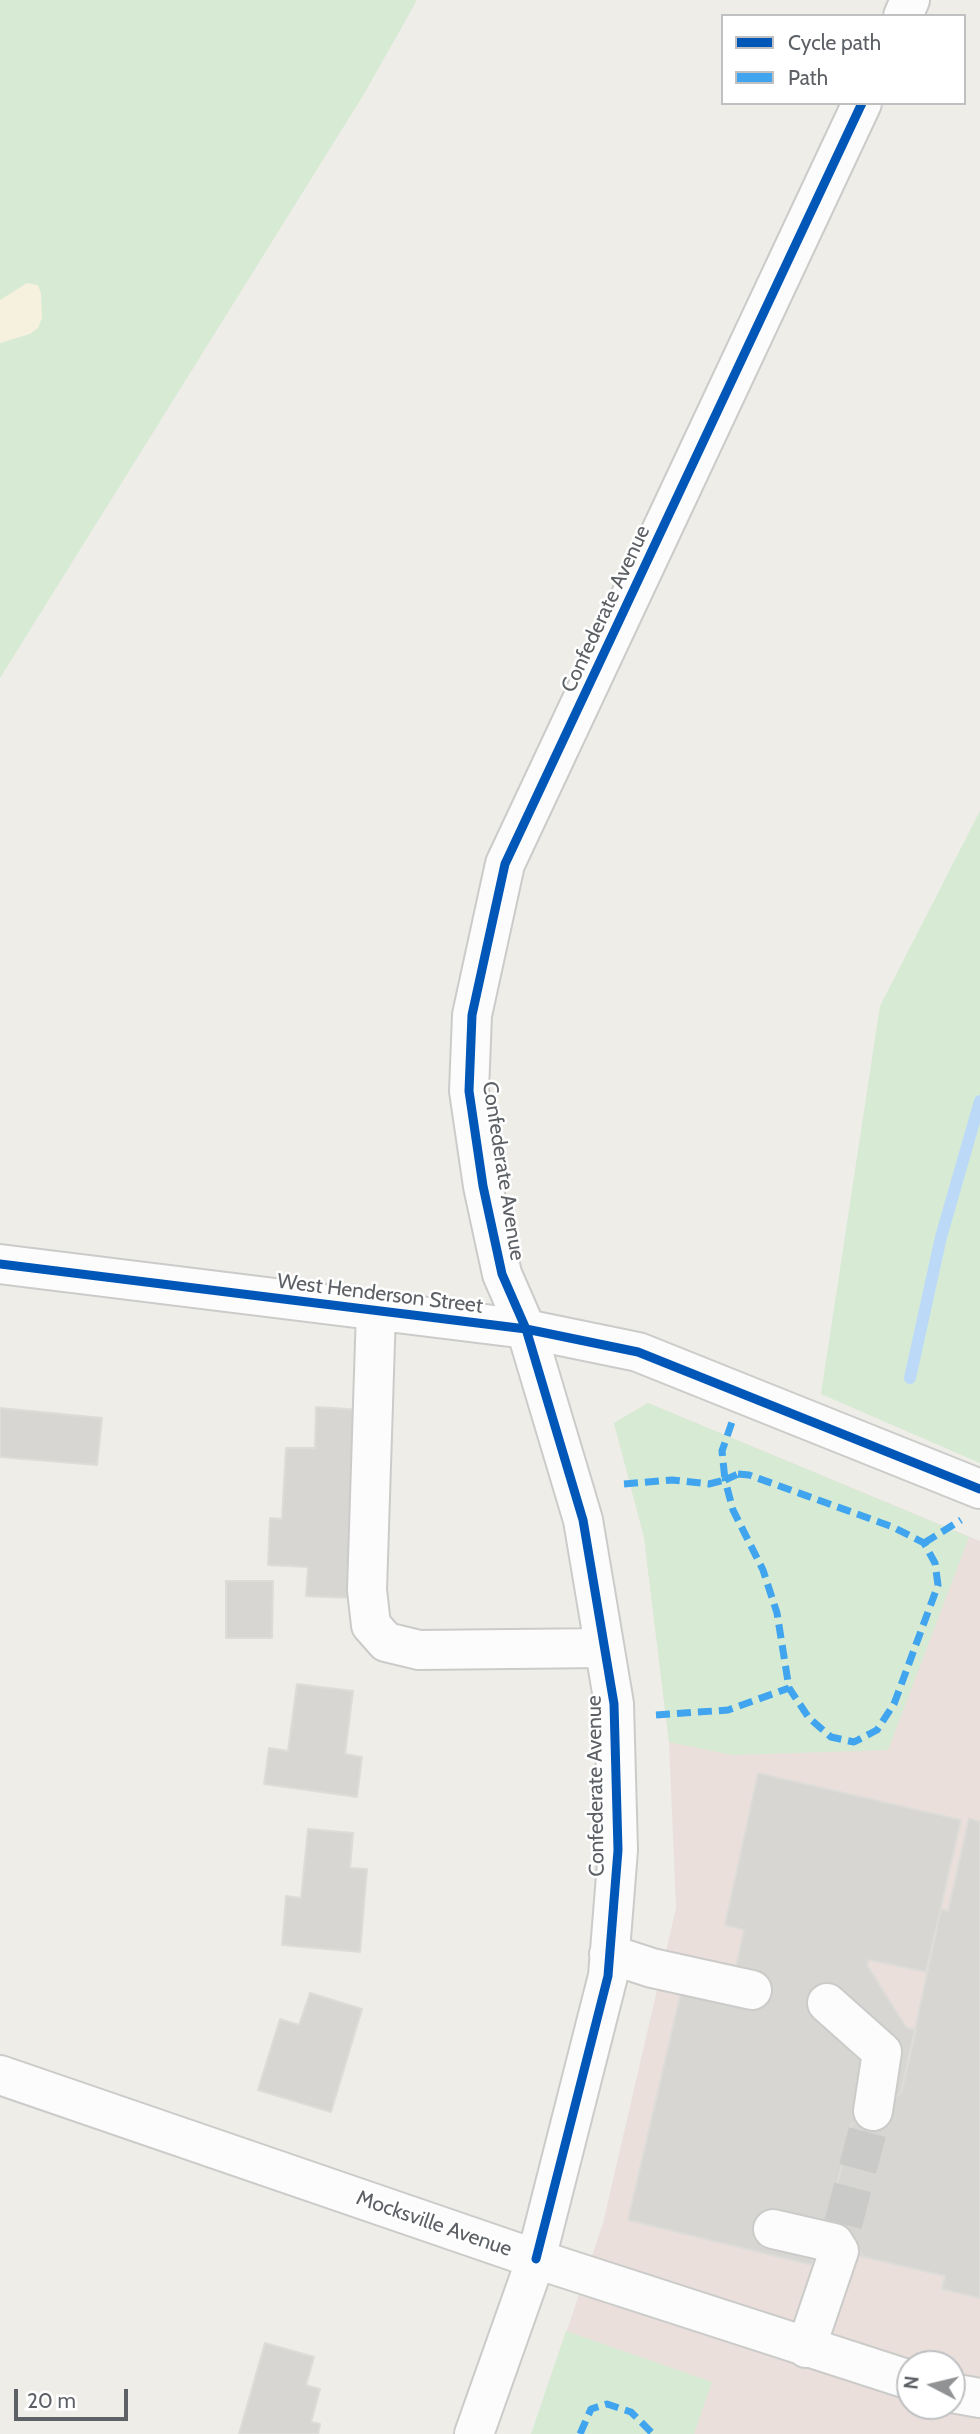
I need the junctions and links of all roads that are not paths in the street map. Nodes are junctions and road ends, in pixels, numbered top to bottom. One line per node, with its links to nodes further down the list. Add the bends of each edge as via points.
1 (861, 105): 4 (street, Confederate Avenue, via 505,864 472,1015 469,1091 502,1274)
2 (0, 1264): 3 (street, West Henderson Street)
3 (376, 1311): 4 (street, West Henderson Street); 6 (street, via 367,1590 371,1626 386,1642 419,1650)
4 (526, 1329): 5 (street, West Henderson Street, via 638,1352); 6 (street, Confederate Avenue, via 583,1520)
5 (980, 1489)
6 (604, 1648): 7 (street, Confederate Avenue, via 614,1704 618,1850)
7 (610, 1954): 8 (street); 13 (street, Confederate Avenue)
8 (752, 1990)
9 (827, 2003): 11 (street, via 882,2052)
10 (0, 2075): 13 (street, Mocksville Avenue)
11 (873, 2111)
12 (773, 2229): 14 (street, via 839,2233 839,2252)
13 (536, 2259): 14 (street, Mocksville Avenue); 16 (street, Confederate Avenue)
14 (806, 2348): 15 (street, Mocksville Avenue)
15 (896, 2376)
16 (474, 2434)

